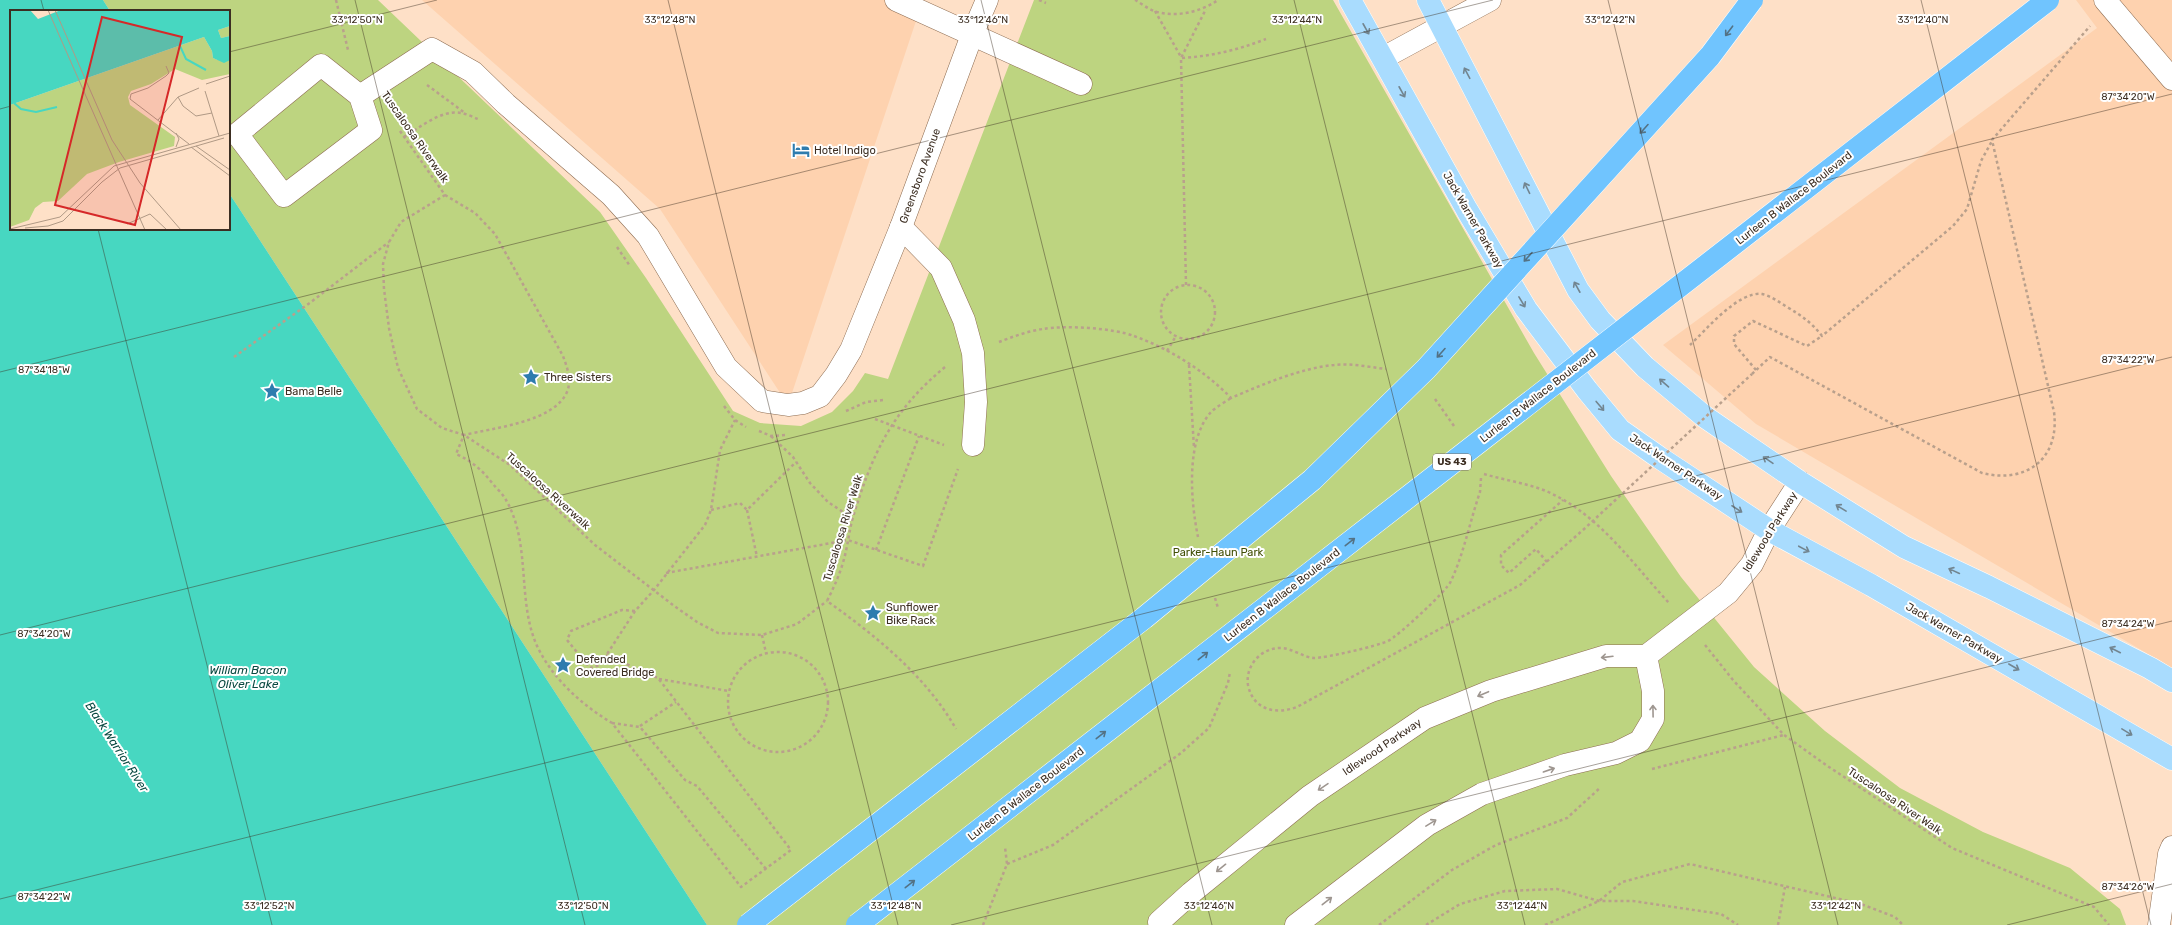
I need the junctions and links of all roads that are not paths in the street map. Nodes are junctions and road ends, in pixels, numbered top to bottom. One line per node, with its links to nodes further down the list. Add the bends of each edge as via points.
1 (896, 0): 10 (street)
2 (987, 0): 10 (street, Greensboro Avenue)
3 (1350, 0): 11 (main road, Jack Warner Parkway, one-way to 11)
4 (1428, 0): 9 (main road)
5 (1490, 0): 9 (street)
6 (1752, 0): 24 (highway, one-way to 24, bridge, via 1710,56 1426,369 1312,480 1144,618)
7 (2048, 0): 25 (highway, Lurleen B Wallace Boulevard / US 43, one-way to 7, bridge)
8 (2107, 2): 12 (street)
9 (1442, 26): 11 (street); 17 (main road, one-way to 9, via 1705,418 1645,367 1600,320 1578,290)
10 (972, 35): 13 (street); 15 (street, Greensboro Avenue)
11 (1383, 58): 18 (main road, Jack Warner Parkway, one-way to 18, via 1467,210 1526,309 1587,390 1620,430)
12 (2172, 79)
13 (1081, 84)
14 (365, 92): 14 (street, via 321,65 237,134 284,196 370,130); 15 (street, Greensboro Avenue, via 432,49 473,72 506,104 590,175 648,236 726,367 762,401 788,405 803,403 820,396 851,350)
15 (901, 227): 16 (street, via 941,268 964,320 973,352 976,402)
16 (974, 445)
17 (1800, 482): 18 (street, Idlewood Parkway); 20 (main road, one-way to 17, via 1904,547)
18 (1769, 530): 19 (street, Idlewood Parkway, via 1752,564 1728,593); 21 (main road, Jack Warner Parkway, one-way to 21, via 1878,589)
19 (1646, 656): 23 (street, Idlewood Parkway, one-way to 23, via 1606,656 1491,691 1426,718 1310,796 1191,893); 26 (street, one-way to 19, via 1427,825 1482,794 1565,765 1616,753 1640,741 1653,720 1653,691)
20 (2172, 681)
21 (2172, 759)
22 (2172, 847): 27 (street)
23 (1159, 924)
24 (748, 925)
25 (857, 925)
26 (1296, 925)
27 (2159, 925)

